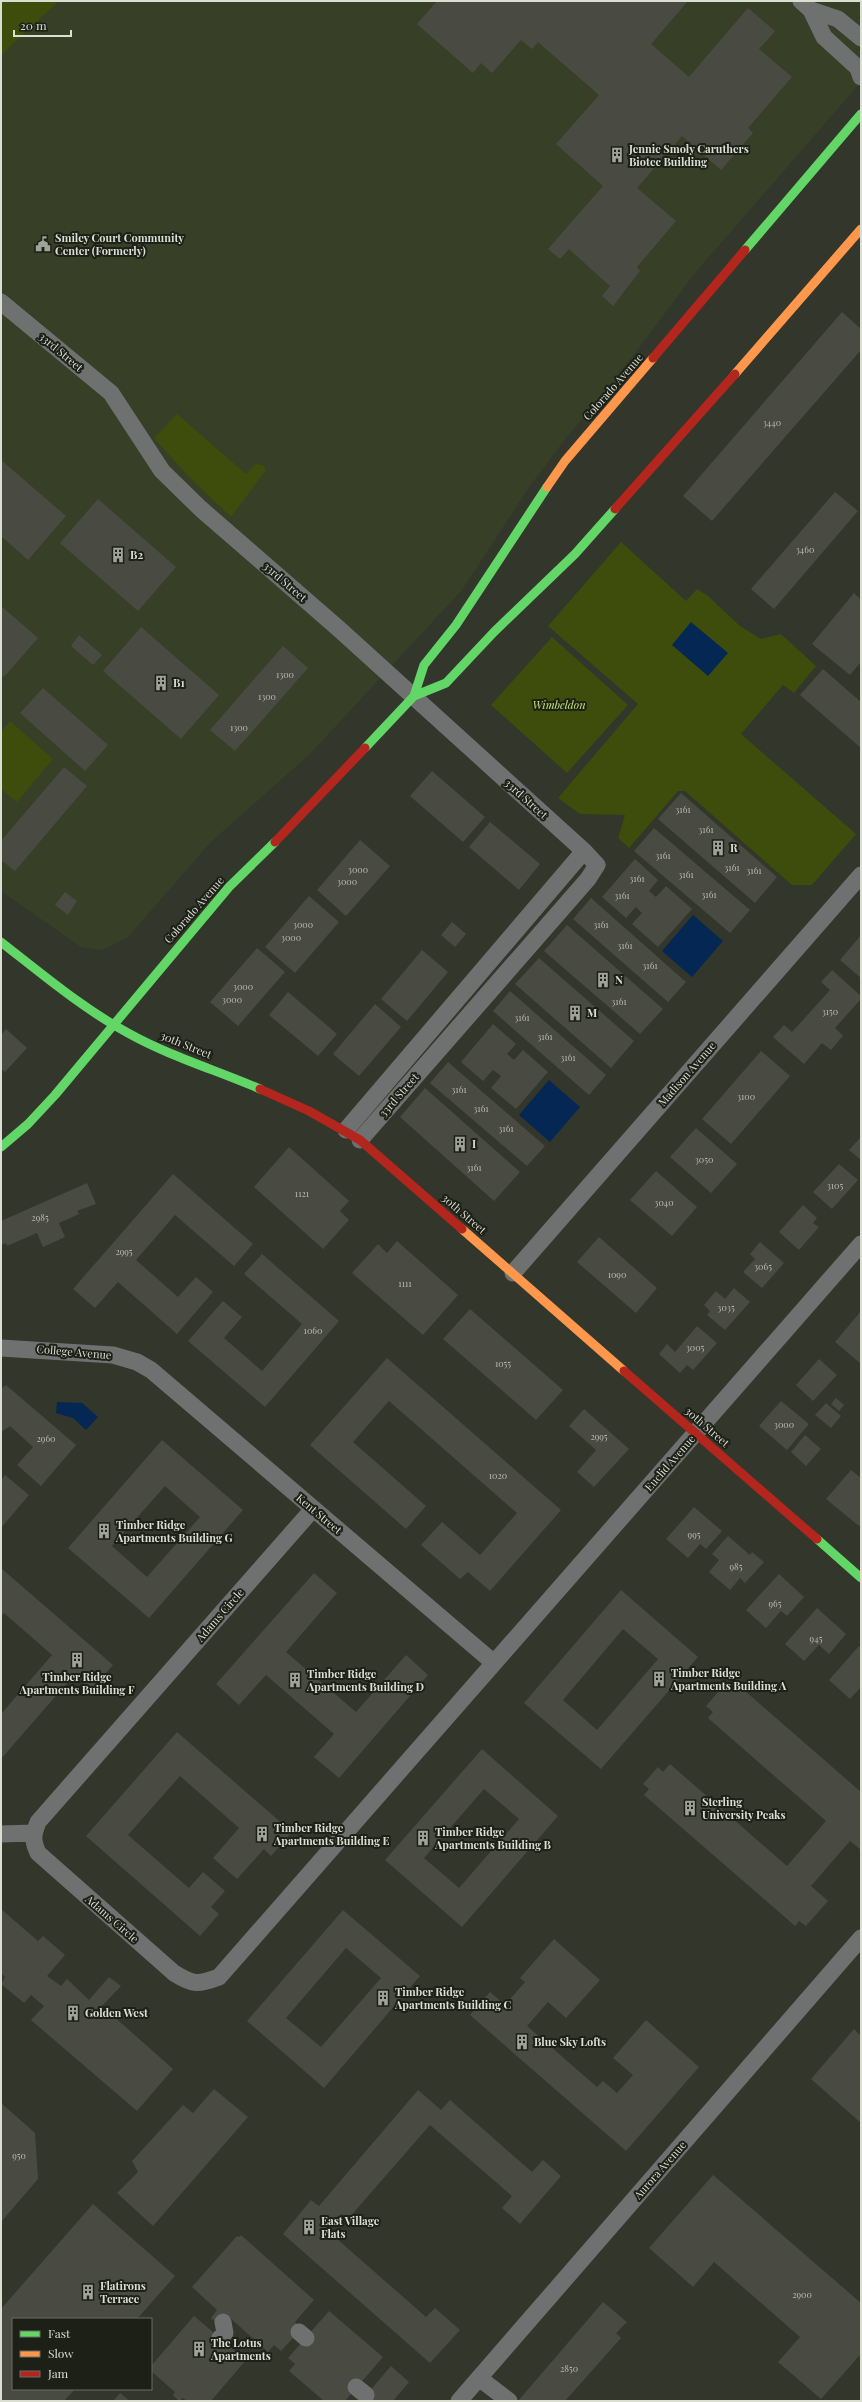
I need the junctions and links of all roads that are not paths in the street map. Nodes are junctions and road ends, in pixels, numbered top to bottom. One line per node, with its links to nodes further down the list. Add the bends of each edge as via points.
1 (806, 6): 2 (street, via 838,19); 3 (street, via 824,37 858,68)
2 (861, 38)
3 (861, 77)
4 (861, 114): 7 (main road, Colorado Avenue, via 565,461 456,625 424,665)
5 (861, 229): 7 (main road, Colorado Avenue, via 574,554 446,683)
6 (1, 302): 7 (street, 33rd Street, via 111,393 168,477)
7 (414, 696): 8 (street, 33rd Street); 11 (main road, Colorado Avenue, via 316,801 229,887)
8 (584, 851): 12 (street, 33rd Street); 13 (street, 33rd Street, via 597,865 588,879)
9 (861, 875): 16 (street, Madison Avenue)
10 (1, 942): 11 (main road, 30th Street)
11 (114, 1025): 12 (main road, 30th Street, via 148,1043 273,1092); 14 (main road, Colorado Avenue, via 56,1095)
12 (346, 1130): 13 (main road, 30th Street)
13 (360, 1140): 16 (main road, 30th Street)
14 (1, 1147)
15 (861, 1244): 19 (street, Euclid Avenue)
16 (513, 1273): 19 (main road, 30th Street)
17 (1, 1348): 18 (street, College Avenue, via 113,1355)
18 (144, 1366): 20 (street, Kent Street)
19 (696, 1433): 21 (main road, 30th Street); 22 (street, Euclid Avenue)
20 (312, 1509): 22 (street, Kent Street); 23 (street, Adams Circle, via 38,1822)
21 (861, 1578)
22 (494, 1663): 23 (street, Adams Circle, via 219,1977 201,1984 187,1982 174,1973 38,1853 33,1842)
23 (34, 1833): 24 (street)
24 (1, 1834)
25 (861, 1938): 26 (street, Aurora Avenue)
26 (479, 2378): 27 (street, Aurora Avenue); 28 (street)
27 (459, 2401)
28 (509, 2401)

